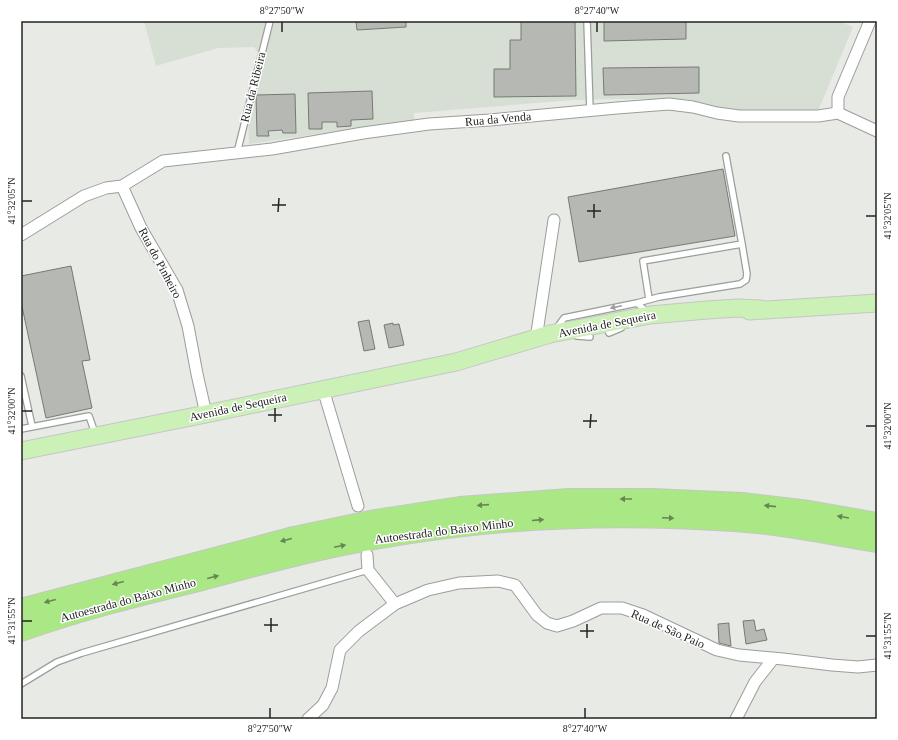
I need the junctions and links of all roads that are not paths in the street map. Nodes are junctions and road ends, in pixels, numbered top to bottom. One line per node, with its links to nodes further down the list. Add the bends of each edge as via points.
1 (270, 21): 7 (lane, Rua da Ribeira)
2 (587, 21): 4 (lane)
3 (867, 22): 5 (street, via 838,97)
4 (590, 111): 5 (street, Rua da Venda, via 669,104 739,116); 7 (street, Rua da Venda, via 429,124)
5 (838, 114): 6 (street, Rua da Venda)
6 (877, 131)
7 (237, 153): 9 (street, Rua da Venda, via 163,161)
8 (726, 156): 12 (lane)
9 (122, 186): 11 (street, via 106,188 84,196); 23 (street, Rua do Pinheiro, via 141,228 176,290 188,326)
10 (554, 220): 17 (street)
11 (21, 236)
12 (742, 244): 15 (lane, via 746,280 740,284); 15 (lane, via 642,261)
13 (637, 303): 15 (lane); 15 (lane); 17 (lane, one-way to 17, via 564,318)
14 (877, 303): 16 (main road, Avenida de Sequeira)
15 (650, 307): 16 (main road, Avenida de Sequeira); 17 (main road, Avenida de Sequeira); 18 (lane, via 641,322)
16 (761, 310): 18 (main road, Avenida de Sequeira, via 727,313)
17 (553, 332): 19 (lane); 20 (main road, Avenida de Sequeira)
18 (609, 333): 19 (main road, Avenida de Sequeira)
19 (590, 337): 20 (main road, Avenida de Sequeira, via 486,359)
20 (456, 362): 22 (main road, Avenida de Sequeira)
21 (21, 376): 24 (lane)
22 (323, 389): 23 (main road, Avenida de Sequeira); 28 (street)
23 (206, 414): 26 (main road, Avenida de Sequeira)
24 (32, 426): 25 (lane); 26 (lane, via 89,416)
25 (21, 429)
26 (96, 436): 27 (main road, Avenida de Sequeira)
27 (21, 450)
28 (358, 506)
29 (877, 523): 34 (highway, Autoestrada do Baixo Minho, one-way to 34, via 742,503 652,499 569,499 460,507 375,520 294,538)
30 (877, 542): 35 (highway, Autoestrada do Baixo Minho, one-way to 30, via 135,597 295,556 381,538 470,525 568,517 736,521 806,529)
31 (367, 555): 32 (street)
32 (368, 570): 33 (street); 38 (lane, via 82,653 57,662)
33 (395, 604): 36 (street, Rua de São Paio, via 428,590 459,583 498,581 515,585 537,615 547,623 557,626 601,608 622,608 643,615 717,650); 39 (street, Rua de São Paio, via 359,631 340,650 332,688 323,705)
34 (21, 609)
35 (21, 631)
36 (773, 659): 37 (street, Rua de São Paio, via 858,667); 40 (street, via 755,682)
37 (877, 665)
38 (21, 684)
39 (308, 719)
40 (736, 719)

